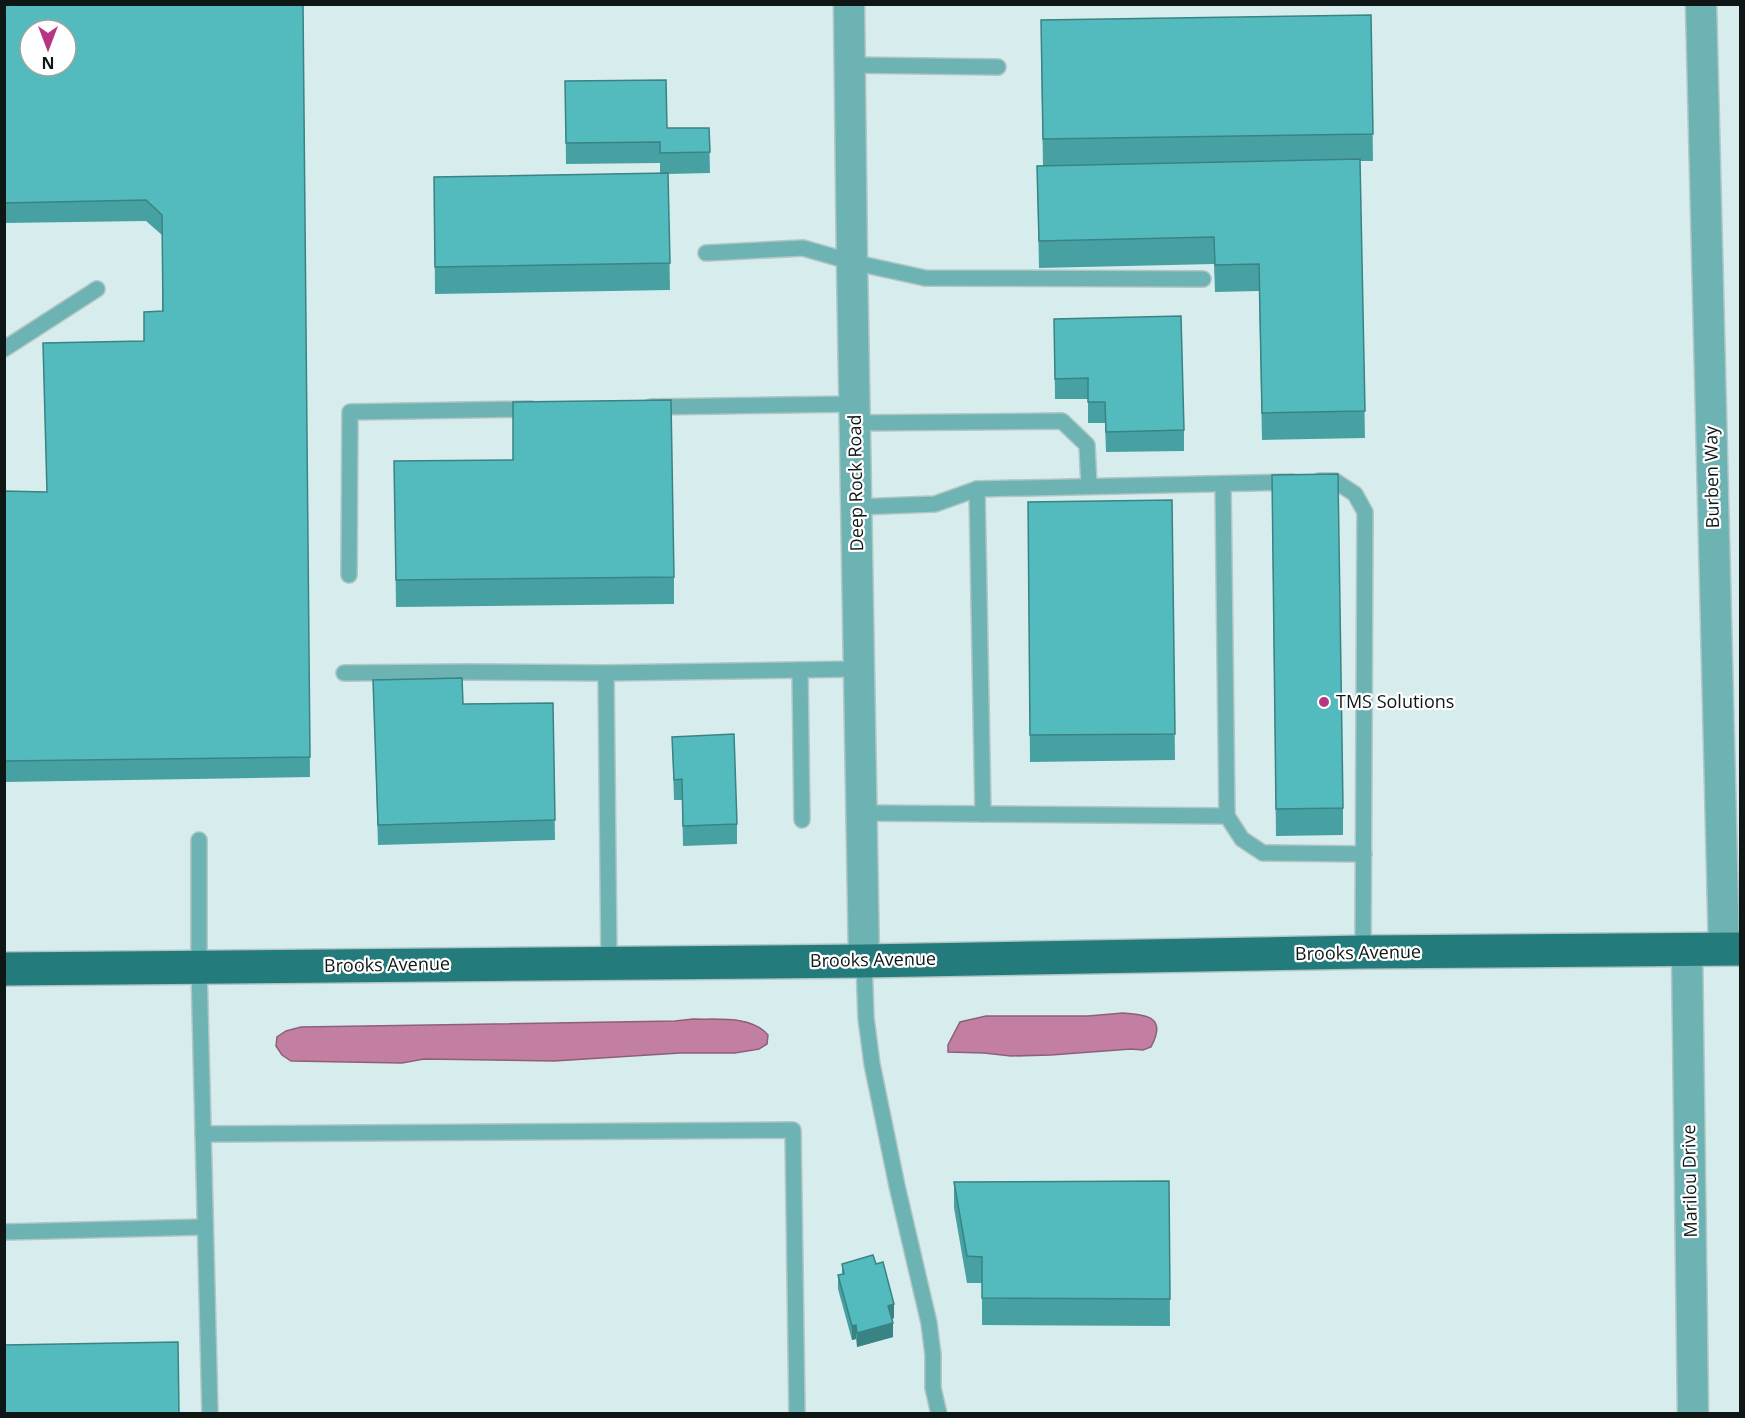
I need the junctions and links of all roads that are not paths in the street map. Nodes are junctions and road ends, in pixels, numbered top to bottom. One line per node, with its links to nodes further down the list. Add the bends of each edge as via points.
1 (849, 4): 3 (street, Deep Rock Road)
2 (1701, 4): 29 (street, Burben Way)
3 (850, 65): 4 (lane); 6 (street, Deep Rock Road)
4 (998, 67)
5 (706, 253): 6 (lane, via 803,248)
6 (852, 262): 7 (lane, via 925,278); 12 (street, Deep Rock Road)
7 (1203, 279)
8 (97, 290): 9 (lane)
9 (4, 349)
10 (632, 408): 12 (lane)
11 (550, 409): 17 (lane, via 350,412)
12 (855, 414): 14 (lane, via 1062,421 1087,445); 16 (street, Deep Rock Road)
13 (1223, 484): 14 (lane); 24 (lane); 27 (lane, via 1335,481 1355,494 1365,512)
14 (1089, 486): 15 (lane)
15 (977, 489): 16 (lane, via 935,504); 23 (lane)
16 (857, 507): 18 (street, Deep Rock Road)
17 (349, 575)
18 (859, 669): 19 (lane); 22 (street, Deep Rock Road)
19 (800, 670): 21 (lane); 25 (lane)
20 (344, 673): 21 (lane)
21 (606, 673): 32 (lane)
22 (862, 813): 23 (lane); 31 (street, Deep Rock Road)
23 (982, 814): 24 (lane)
24 (1227, 816): 27 (lane, via 1242,839 1263,853)
25 (802, 820)
26 (199, 840): 33 (lane)
27 (1364, 854): 30 (lane)
28 (1688, 949): 29 (main road, Brooks Avenue); 30 (main road, Brooks Avenue); 41 (street, Marilou Drive)
29 (1732, 949)
30 (1363, 952): 31 (main road, Brooks Avenue)
31 (864, 961): 32 (main road, Brooks Avenue); 40 (lane, via 872,1064 929,1323 933,1388)
32 (609, 963): 33 (main road, Brooks Avenue)
33 (199, 967): 34 (main road, Brooks Avenue); 35 (lane)
34 (4, 969)
35 (203, 1134): 36 (lane); 39 (lane, via 793,1130)
36 (205, 1227): 37 (lane); 38 (lane)
37 (4, 1232)
38 (210, 1413)
39 (796, 1413)
40 (939, 1413)
41 (1693, 1413)

